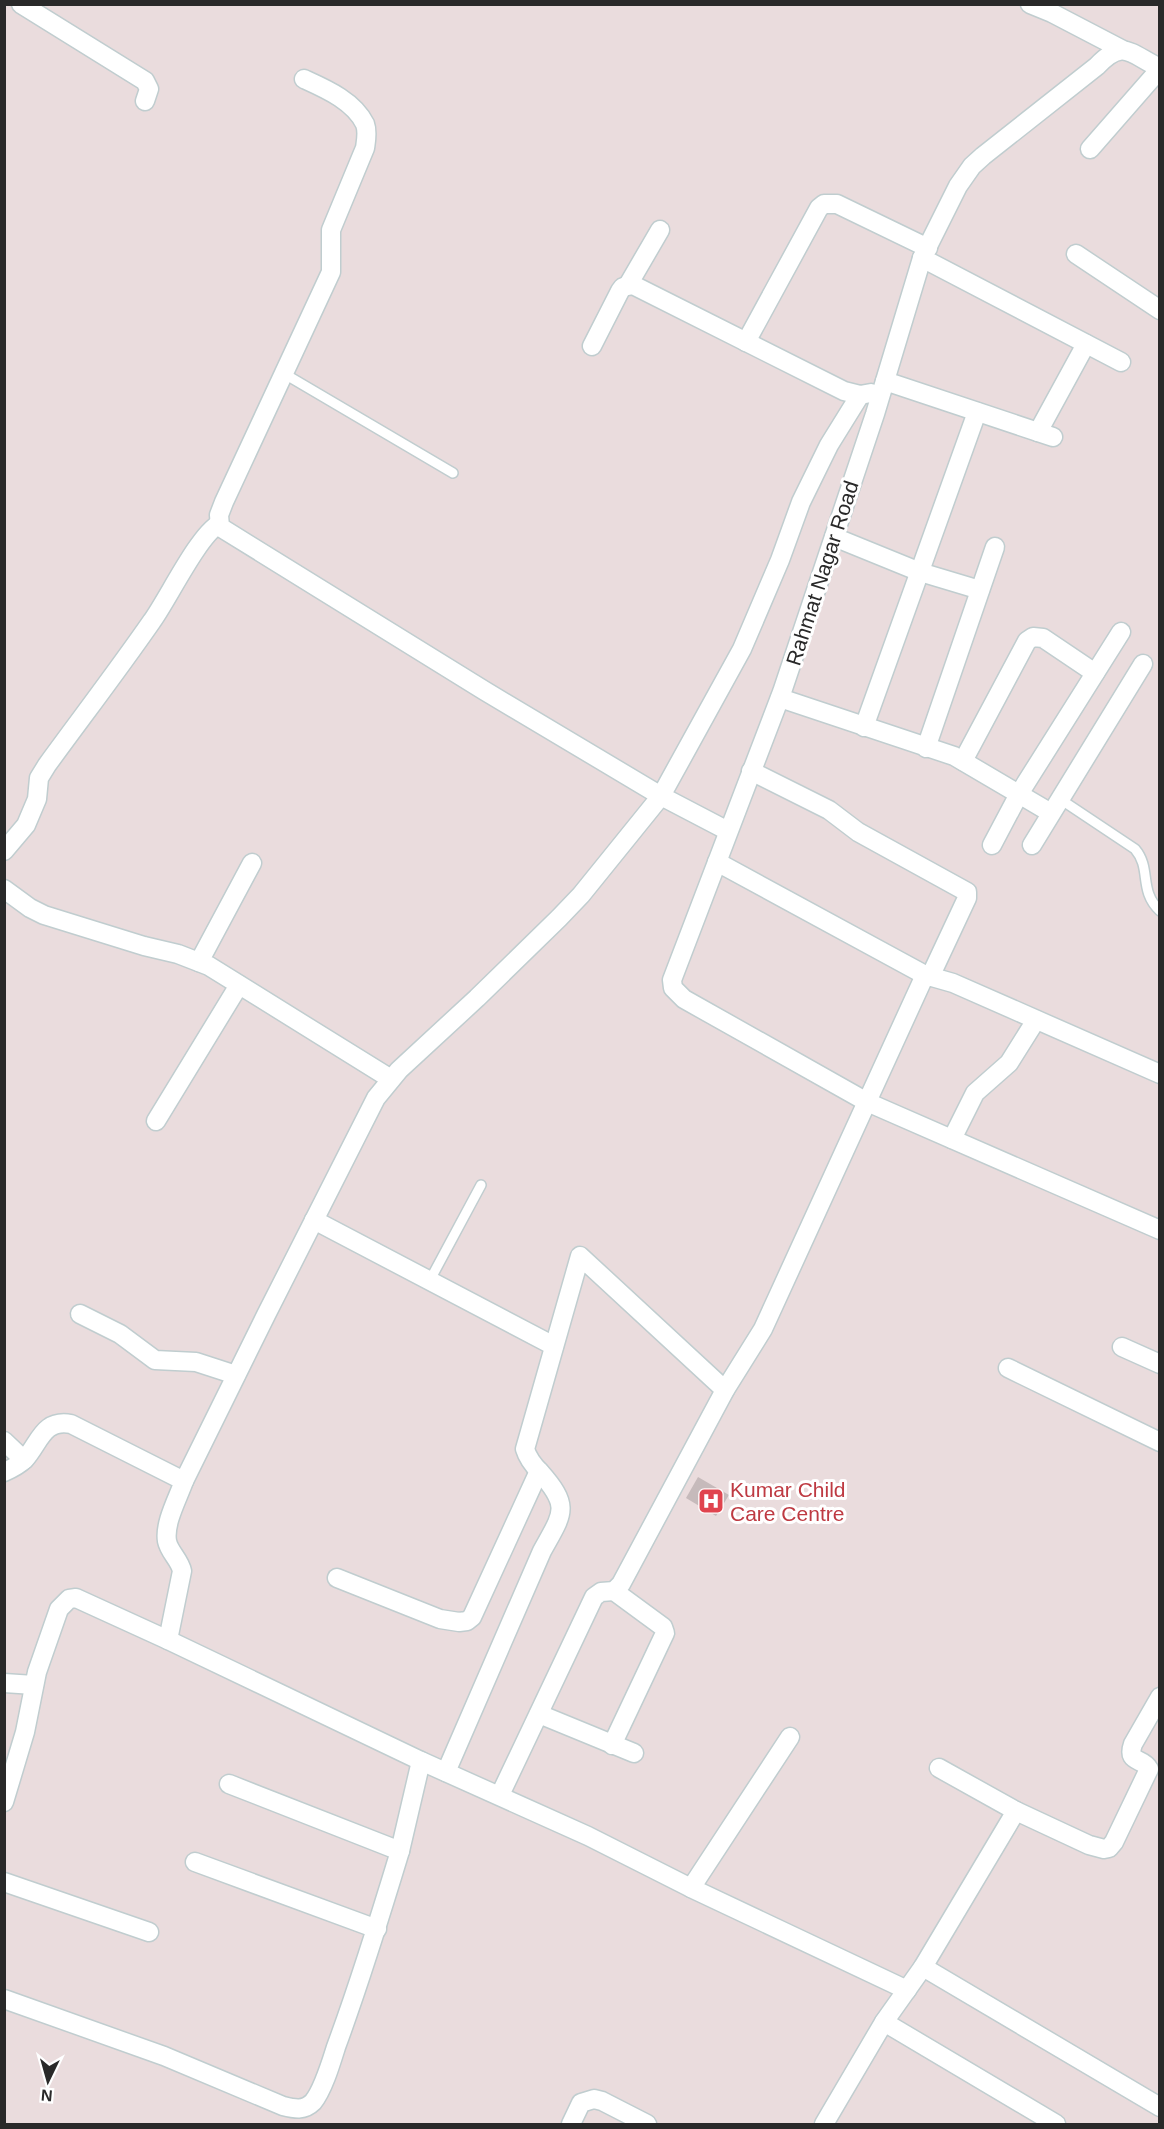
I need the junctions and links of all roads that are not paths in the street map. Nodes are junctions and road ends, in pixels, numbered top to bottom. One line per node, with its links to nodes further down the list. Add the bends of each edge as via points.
1 (21, 4): 7 (street, via 145,81 149,89)
2 (1030, 4): 3 (street)
3 (1062, 11): 4 (street)
4 (1123, 50): 5 (street); 10 (street, Rahmat Nagar Road, via 1108,55 972,166)
5 (1160, 68): 8 (street)
6 (304, 79): 18 (street, via 351,106 365,124 366,140 331,230 331,272)
7 (145, 100)
8 (1090, 149)
9 (660, 230): 12 (street)
10 (925, 253): 14 (street, via 837,204 824,204); 15 (street); 19 (street, Rahmat Nagar Road)
11 (1076, 254): 13 (street)
12 (628, 285): 14 (street); 16 (street, via 620,291)
13 (1160, 310)
14 (746, 342): 20 (street)
15 (1086, 344): 17 (street); 21 (street, via 1045,435)
16 (592, 346)
17 (1121, 362)
18 (283, 373): 22 (lane); 23 (street, via 224,502)
19 (883, 386): 20 (street); 21 (street); 24 (street, Rahmat Nagar Road)
20 (860, 395): 37 (street, via 829,445 801,502 742,649)
21 (978, 412): 26 (street)
22 (453, 473)
23 (219, 524): 37 (street, via 224,531); 42 (street, via 203,540 153,620 47,765 39,778 37,799 26,825)
24 (834, 537): 26 (street); 31 (street, Rahmat Nagar Road)
25 (995, 547): 27 (street)
26 (920, 572): 27 (street); 32 (street)
27 (980, 590): 33 (street)
28 (1121, 633): 30 (street)
29 (1143, 664): 38 (street)
30 (1095, 673): 34 (street, via 1042,638 1033,637 1027,641); 36 (street)
31 (780, 698): 32 (street); 35 (street, Rahmat Nagar Road)
32 (864, 727): 33 (street)
33 (926, 748): 34 (street)
34 (963, 761): 36 (street)
35 (751, 771): 39 (street, Rahmat Nagar Road); 48 (street, via 829,810 858,832 966,892 967,898)
36 (1019, 794): 38 (street); 40 (street)
37 (661, 796): 39 (street); 52 (street, via 559,918)
38 (1056, 806): 41 (street); 46 (lane, via 1135,849 1141,856 1146,890)
39 (728, 831): 43 (street, Rahmat Nagar Road)
40 (992, 845)
41 (1032, 845)
42 (4, 850)
43 (717, 862): 48 (street); 53 (street, Rahmat Nagar Road, via 676,968 673,988 684,999)
44 (252, 863): 47 (street)
45 (4, 889): 47 (street, via 44,915)
46 (1160, 911)
47 (199, 962): 49 (street)
48 (927, 976): 50 (street, via 953,983); 53 (street)
49 (239, 985): 52 (street); 54 (street)
50 (1036, 1020): 51 (street); 55 (street, via 1009,1063 975,1093)
51 (1160, 1074)
52 (391, 1079): 57 (street, via 376,1098)
53 (867, 1102): 55 (street); 66 (street, via 763,1329)
54 (156, 1121)
55 (952, 1138): 58 (street)
56 (481, 1185): 59 (lane)
57 (314, 1220): 59 (street); 65 (street)
58 (1160, 1230)
59 (430, 1280): 61 (street)
60 (80, 1314): 65 (street, via 120,1334 155,1360 196,1362)
61 (554, 1346): 66 (street, via 580,1256); 70 (street, via 525,1442 527,1456)
62 (1122, 1347): 63 (street)
63 (1160, 1364)
64 (1008, 1368): 68 (street)
65 (236, 1375): 72 (street)
66 (725, 1390): 74 (street)
67 (4, 1441): 69 (street)
68 (1160, 1442)
69 (24, 1460): 71 (street); 72 (street, via 47,1429 63,1422)
70 (539, 1470): 73 (street, via 467,1621 440,1619); 85 (street, via 560,1498 559,1519)
71 (4, 1472)
72 (184, 1481): 75 (street, via 167,1542 182,1571)
73 (337, 1578)
74 (614, 1591): 79 (street, via 594,1597); 81 (street, via 663,1627 664,1633)
75 (168, 1640): 77 (street, via 76,1598 69,1599 59,1609); 83 (street)
76 (4, 1683): 77 (street)
77 (34, 1685): 88 (street)
78 (1160, 1696): 89 (street, via 1130,1753 1149,1769 1109,1848 1089,1845)
79 (539, 1714): 81 (street); 87 (street)
80 (790, 1737): 93 (street)
81 (612, 1745): 82 (street)
82 (634, 1753)
83 (421, 1761): 85 (street); 90 (street)
84 (939, 1768): 89 (street)
85 (446, 1772): 87 (street)
86 (229, 1784): 90 (street)
87 (500, 1795): 93 (street)
88 (4, 1802)
89 (1016, 1812): 96 (street)
90 (400, 1851): 94 (street)
91 (195, 1862): 94 (street)
92 (4, 1882): 95 (street)
93 (691, 1888): 97 (street)
94 (377, 1929): 98 (street, via 320,2091 305,2108 283,2106 164,2056)
95 (149, 1932)
96 (923, 1967): 97 (street); 100 (street)
97 (907, 1990): 99 (street)
98 (4, 1999)
99 (884, 2022): 103 (street); 104 (street)
100 (1160, 2107)
101 (571, 2124): 102 (street, via 581,2103 594,2099)
102 (647, 2124)
103 (824, 2124)
104 (1056, 2124)

